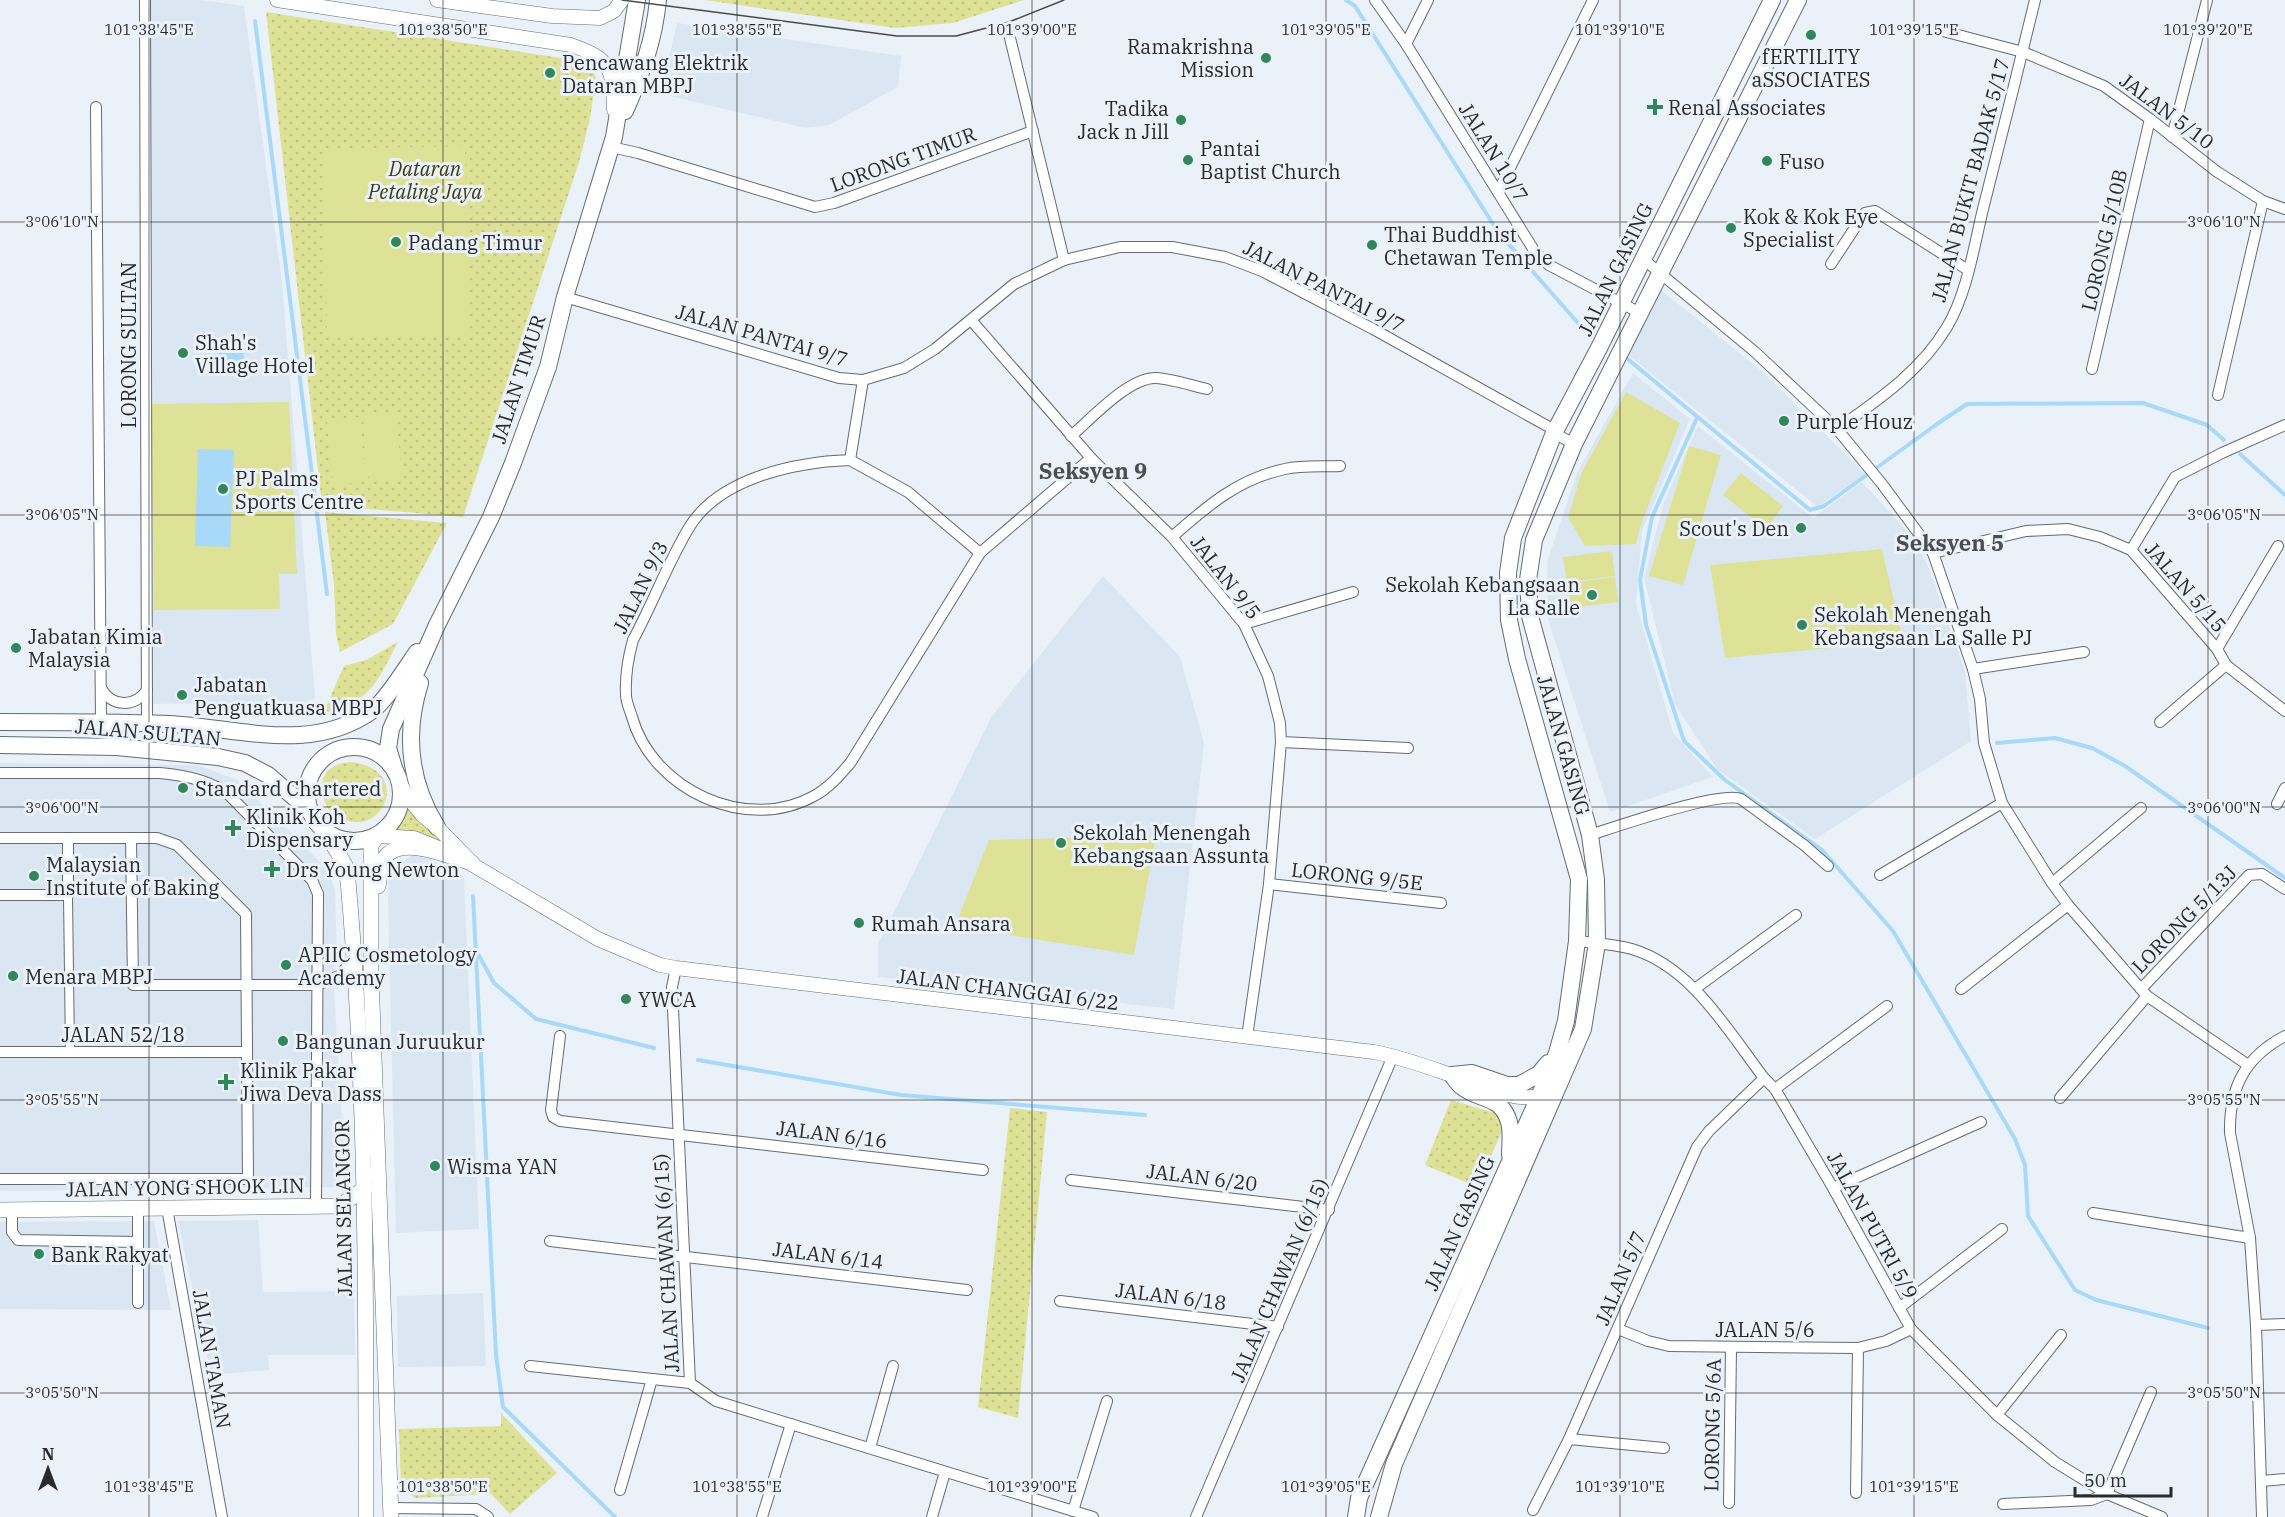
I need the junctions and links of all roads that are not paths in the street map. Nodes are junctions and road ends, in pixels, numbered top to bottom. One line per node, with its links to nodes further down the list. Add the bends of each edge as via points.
1 (145, 0): 60 (street, LORONG SULTAN)
2 (277, 0): 22 (street, via 583,49 603,61 613,80)
3 (437, 0): 4 (street, via 552,16 600,18)
4 (622, 0)
5 (637, 0): 22 (main road, JALAN TIMUR)
6 (658, 0): 22 (main road, JALAN TIMUR, via 655,31 642,72)
7 (1376, 0): 16 (street, JALAN 10/7)
8 (1428, 0): 16 (street)
9 (1593, 0): 23 (street)
10 (1772, 0): 26 (main road, JALAN GASING)
11 (1798, 0): 30 (main road, JALAN GASING)
12 (2035, 0): 17 (street, JALAN BUKIT BADAK 5/17)
13 (2207, 0): 21 (street)
14 (1939, 30): 17 (street, JALAN 5/10)
15 (1010, 38): 20 (street)
16 (1406, 44): 23 (street, JALAN 10/7)
17 (2023, 52): 19 (street, JALAN 5/10, via 2104,86); 29 (street, JALAN BUKIT BADAK 5/17)
18 (96, 107): 59 (street, LORONG SULTAN)
19 (2150, 119): 21 (street, JALAN 5/10); 35 (street, LORONG 5/10B)
20 (1033, 131): 22 (street, LORONG TIMUR, via 815,207); 27 (street)
21 (2172, 137): 24 (street, JALAN 5/10)
22 (612, 142): 31 (main road, JALAN TIMUR)
23 (1498, 192): 32 (street, JALAN 10/7, via 1535,252 1549,265)
24 (2263, 201): 25 (street, JALAN 5/10); 38 (street)
25 (2285, 209)
26 (1643, 259): 30 (street); 32 (main road, JALAN GASING)
27 (1064, 260): 34 (street, JALAN PANTAI 9/7, via 1014,284); 41 (street, JALAN PANTAI 9/7, via 1120,247 1172,247 1225,257 1262,271 1374,329)
28 (1831, 264): 29 (street, via 1862,217 1875,211)
29 (1968, 270): 40 (street, JALAN BUKIT BADAK 5/17, via 1948,325 1932,348 1881,397)
30 (1661, 273): 33 (main road, JALAN GASING); 40 (street, via 1755,352)
31 (565, 297): 36 (street, JALAN PANTAI 9/7, via 839,378); 54 (main road, JALAN TIMUR, via 548,367 513,463 491,517)
32 (1620, 303): 33 (street, JALAN 10/7); 41 (main road, JALAN GASING)
33 (1640, 313): 43 (main road, JALAN GASING)
34 (971, 320): 36 (street, JALAN PANTAI 9/7, via 936,349 904,368); 42 (street, JALAN 9/5)
35 (2092, 369)
36 (863, 381): 45 (street)
37 (1207, 389): 42 (street, via 1162,379 1142,380)
38 (2218, 395)
39 (2285, 425): 49 (street, via 2175,477)
40 (1837, 429): 50 (street)
41 (1554, 433): 43 (street, JALAN PANTAI 9/7); 96 (main road, JALAN GASING, via 1514,538 1508,573 1509,620 1579,879)
42 (1071, 436): 44 (street, JALAN 9/5)
43 (1574, 444): 79 (main road, JALAN GASING, via 1534,540 1528,580 1530,616)
44 (1091, 458): 47 (street, JALAN 9/5); 51 (street, JALAN 9/3)
45 (850, 460): 51 (street, via 908,492); 51 (street, JALAN 9/3, via 827,461 760,476 716,500 691,525 633,640 626,681 626,697 642,742 670,776 706,800 750,809 794,805 831,784 851,762)
46 (1340, 466): 47 (street, via 1286,469 1249,480 1215,500)
47 (1172, 537): 53 (street, JALAN 9/5)
48 (2278, 546): 55 (street)
49 (2131, 550): 50 (street, JALAN 5/15, via 2100,537 2068,530 2026,531); 55 (street, JALAN 5/15)
50 (1933, 553): 58 (street)
51 (980, 554)
52 (1353, 592): 53 (street)
53 (1244, 624): 67 (street, JALAN 9/5, via 1268,676)
54 (437, 625): 66 (main road, JALAN TIMUR, via 374,709 336,728 308,735); 71 (main road, JALAN TIMUR, via 391,729 388,748); 77 (main road, via 410,730 416,780 424,806)
55 (2217, 649): 57 (street, JALAN 5/15)
56 (2085, 652): 58 (street)
57 (2226, 664): 61 (street, JALAN 5/15); 63 (street)
58 (1974, 669): 73 (street, via 1984,743)
59 (101, 687): 60 (street, via 110,699 124,704 138,700); 64 (street, LORONG SULTAN)
60 (147, 690): 65 (street, LORONG SULTAN)
61 (2285, 711)
62 (0, 722): 64 (main road, JALAN SULTAN)
63 (2160, 722)
64 (101, 723): 65 (main road, JALAN SULTAN)
65 (147, 723): 66 (main road, JALAN SULTAN)
66 (262, 735)
67 (1281, 742): 69 (street); 88 (street, JALAN 9/5)
68 (0, 745): 76 (main road, JALAN SULTAN, via 117,747 218,757 245,763 268,775)
69 (1408, 748)
70 (0, 773): 101 (street, via 160,773 182,775 223,790 316,886)
71 (397, 776): 76 (main road, via 388,762 368,749 345,748 334,752 316,767 310,778); 77 (street, JALAN CHANGGAI 6/22, via 406,795); 80 (main road, via 401,790 399,810 388,827)
72 (2285, 788): 74 (street)
73 (2002, 803): 86 (street); 87 (street)
74 (2277, 804)
75 (2141, 808): 87 (street)
76 (311, 812): 78 (main road)
77 (437, 827): 84 (street, JALAN CHANGGAI 6/22)
78 (325, 831): 80 (main road, via 350,841); 98 (main road, JALAN SELANGOR, via 345,865)
79 (1590, 835): 85 (street, via 1734,796); 97 (main road, JALAN GASING, via 1596,880)
80 (376, 836): 84 (street, JALAN CHANGGAI 6/22, via 414,838); 95 (main road, JALAN SELANGOR, via 371,845)
81 (0, 838): 82 (street)
82 (68, 838): 83 (street); 91 (street)
83 (131, 838): 100 (street, via 157,838 177,845 246,914); 100 (street, via 133,985)
84 (472, 863): 95 (main road, via 421,848 397,849 382,863); 99 (street, JALAN CHANGGAI 6/22, via 598,939)
85 (1828, 866)
86 (1880, 875)
87 (2052, 883): 93 (street)
88 (1269, 884): 92 (street, LORONG 9/5E); 108 (street, JALAN 9/5)
89 (2285, 889): 104 (street, LORONG 5/13J, via 2262,874 2249,875)
90 (0, 895): 91 (street)
91 (68, 895): 110 (street)
92 (1441, 903)
93 (2068, 905): 103 (street); 104 (street)
94 (1796, 915): 102 (street)
95 (371, 927): 173 (main road, JALAN SELANGOR)
96 (1577, 941): 97 (street, JALAN PUTRI 5/9); 112 (main road, JALAN GASING, via 1566,1021)
97 (1597, 943): 102 (street, JALAN PUTRI 5/9, via 1634,950 1654,959); 117 (main road, JALAN GASING, via 1583,1029)
98 (355, 954): 101 (street, via 341,975); 127 (main road, JALAN SELANGOR)
99 (676, 968): 108 (street, JALAN CHANGGAI 6/22); 122 (street, JALAN CHAWAN (6/15), via 672,987)
100 (247, 984): 101 (street); 111 (street)
101 (317, 985): 129 (street)
102 (1696, 988): 116 (street, JALAN PUTRI 5/9)
103 (1961, 989)
104 (2144, 993): 114 (street); 120 (street, LORONG 5/13J)
105 (1887, 1006): 118 (street)
106 (560, 1036): 122 (street, JALAN 6/16, via 553,1118)
107 (2285, 1036): 114 (street)
108 (1247, 1037): 113 (street, JALAN CHANGGAI 6/22)
109 (0, 1052): 110 (street, JALAN 52/18)
110 (70, 1052): 111 (street, JALAN 52/18)
111 (246, 1052): 125 (street, JALAN YONG SHOOK LIN, via 248,1179)
112 (1557, 1053): 115 (main road, via 1539,1074 1519,1085 1472,1073); 119 (main road, JALAN GASING)
113 (1393, 1056): 115 (street, JALAN CHANGGAI 6/22); 133 (street, JALAN CHAWAN (6/15))
114 (2248, 1065): 136 (street, via 2233,1093 2229,1118)
115 (1452, 1075): 119 (street, JALAN CHANGGAI 6/22, via 1501,1094); 123 (main road, via 1462,1088 1491,1099 1506,1113 1510,1123)
116 (1764, 1078): 118 (street, JALAN PUTRI 5/9); 147 (street, JALAN 5/7, via 1697,1147)
117 (1557, 1089): 119 (street, JALAN CHANGGAI 6/22); 182 (main road, JALAN GASING, via 1394,1464)
118 (1775, 1089): 128 (street, JALAN PUTRI 5/9)
119 (1539, 1097): 123 (main road, JALAN GASING)
120 (2060, 1098)
121 (1981, 1122): 128 (street)
122 (678, 1135): 124 (street, JALAN 6/16); 139 (street, JALAN CHAWAN (6/15))
123 (1509, 1162): 181 (main road, JALAN GASING, via 1359,1498)
124 (983, 1170)
125 (0, 1179)
126 (1071, 1180): 133 (street, JALAN 6/20)
127 (365, 1188): 129 (main road, JALAN YONG SHOOK LIN, via 340,1206); 176 (main road, JALAN SELANGOR)
128 (1833, 1188): 143 (street, JALAN PUTRI 5/9)
129 (316, 1207): 130 (main road, JALAN YONG SHOOK LIN)
130 (167, 1208): 131 (main road, JALAN YONG SHOOK LIN); 175 (street, JALAN TAMAN)
131 (138, 1209): 132 (main road, JALAN YONG SHOOK LIN); 138 (street)
132 (6, 1210): 138 (street, via 18,1240)
133 (1329, 1210): 146 (street, JALAN CHAWAN (6/15))
134 (2092, 1213): 136 (street)
135 (2002, 1229): 143 (street)
136 (2250, 1238): 145 (street)
137 (550, 1240): 139 (street, JALAN 6/14)
138 (138, 1242): 142 (street)
139 (684, 1256): 140 (street, JALAN 6/14); 155 (street, JALAN CHAWAN (6/15))
140 (967, 1290)
141 (1060, 1301): 146 (street, JALAN 6/18)
142 (138, 1303)
143 (1899, 1308): 148 (street, JALAN PUTRI 5/9)
144 (2285, 1324): 145 (street)
145 (2256, 1325): 165 (street)
146 (1278, 1327): 180 (street, JALAN CHAWAN (6/15))
147 (1618, 1329): 150 (street, JALAN 5/6, via 1669,1346); 160 (street, JALAN 5/7)
148 (1911, 1329): 151 (street, JALAN 5/6); 158 (street, JALAN PUTRI 5/9)
149 (2061, 1335): 158 (street)
150 (1731, 1347): 151 (street, JALAN 5/6); 169 (street, LORONG 5/6A)
151 (1858, 1348): 167 (street)
152 (530, 1366): 154 (street)
153 (893, 1366): 161 (street)
154 (652, 1379): 155 (street); 166 (street)
155 (690, 1383): 159 (street, JALAN CHAWAN (6/15), via 716,1401)
156 (2151, 1392): 168 (street)
157 (1107, 1401): 172 (street)
158 (1997, 1415): 168 (street, JALAN PUTRI 5/9, via 2055,1462)
159 (791, 1424): 161 (street, JALAN CHAWAN (6/15)); 178 (street)
160 (1569, 1439): 162 (street); 171 (street, JALAN 5/7)
161 (870, 1448): 163 (street, JALAN CHAWAN (6/15))
162 (1664, 1448)
163 (945, 1472): 172 (street, JALAN CHAWAN (6/15)); 179 (street)
164 (2285, 1479): 165 (street)
165 (2262, 1480): 184 (street)
166 (620, 1490)
167 (1856, 1493)
168 (2107, 1494): 170 (street, via 2091,1500); 183 (street, JALAN PUTRI 5/9)
169 (1729, 1503)
170 (2002, 1504)
171 (1533, 1510)
172 (1073, 1511): 174 (street, JALAN CHAWAN (6/15))
173 (391, 1512): 177 (street, via 476,1509)
174 (1090, 1516)
175 (222, 1517)
176 (366, 1517)
177 (488, 1517)
178 (762, 1517)
179 (932, 1517)
180 (1196, 1517)
181 (1356, 1517)
182 (1379, 1517)
183 (2162, 1517)
184 (2262, 1517)

